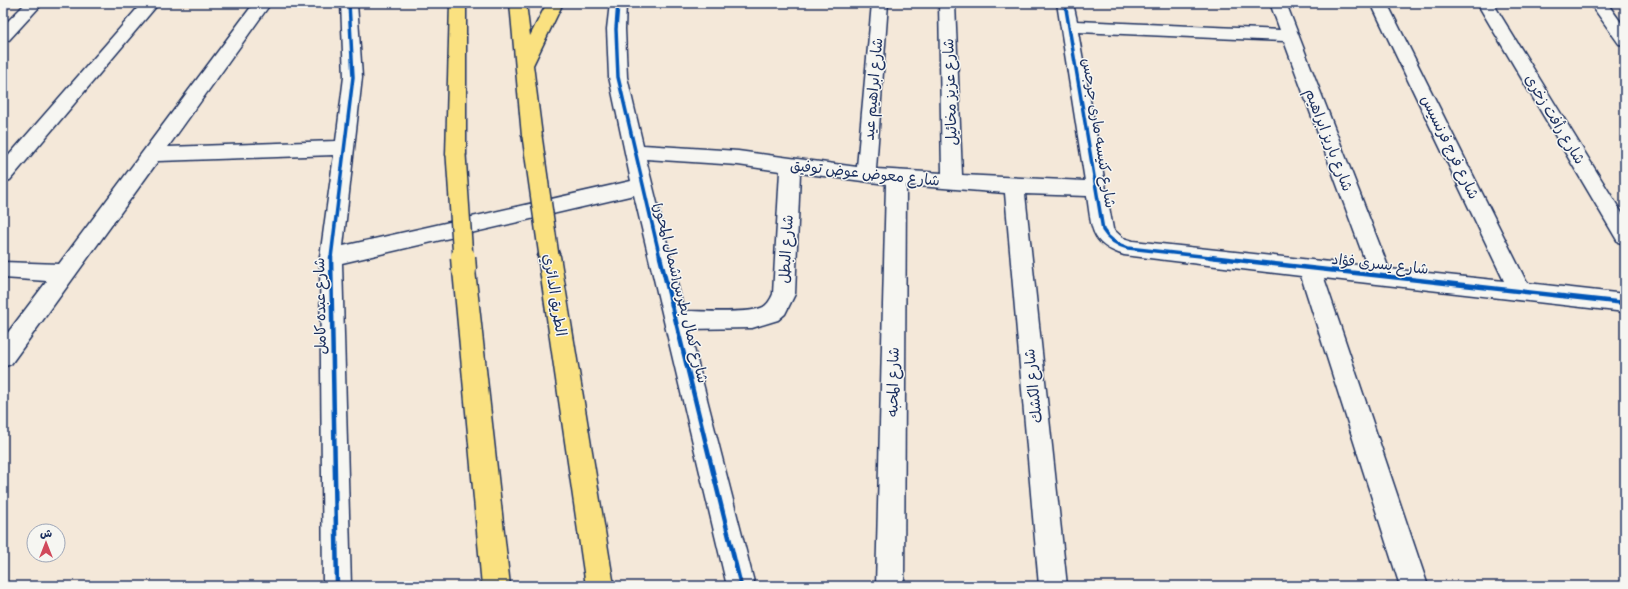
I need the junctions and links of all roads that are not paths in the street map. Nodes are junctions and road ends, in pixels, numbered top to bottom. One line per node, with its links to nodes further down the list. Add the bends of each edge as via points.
1 (35, 3): 17 (street)
2 (150, 3): 25 (street)
3 (262, 3): 23 (street)
4 (349, 3): 21 (street, شارع عبده كامل, via 353,77)
5 (458, 3): 44 (highway, bridge, via 456,155 464,270)
6 (518, 3): 20 (highway, الطريق الدائري)
7 (555, 3): 20 (highway)
8 (618, 3): 22 (street, شارع كمال بطرس[شمال المحور], via 618,77)
9 (880, 3): 26 (street, شارع ابراهيم عيد)
10 (947, 3): 28 (street, شارع عزيز مخائيل)
11 (1065, 3): 16 (street, شارع كنيسه مارى جرجس)
12 (1278, 3): 18 (street, شارع باريز ابراهيم)
13 (1379, 3): 39 (street, شارع فرج فرنسيس)
14 (1485, 3): 32 (street, شارع رأفت زخرى)
15 (1598, 3): 19 (street)
16 (1069, 26): 18 (street); 31 (street, شارع كنيسه مارى جرجس)
17 (3, 36)
18 (1290, 36): 38 (street, شارع باريز ابراهيم)
19 (1625, 40)
20 (524, 66): 45 (highway, الطريق الدائري, bridge, via 549,256)
21 (343, 148): 23 (street); 34 (street, شارع عبده كامل)
22 (634, 150): 24 (street, شارع معوض عوض توفيق); 29 (street, شارع كمال بطرس[شمال المحور])
23 (153, 154): 37 (street)
24 (790, 165): 26 (street, شارع معوض عوض توفيق); 41 (street, شارع البطل, via 784,294 780,305 770,314 756,319)
25 (3, 175)
26 (866, 175): 27 (street, شارع معوض عوض توفيق)
27 (896, 178): 28 (street, شارع معوض عوض توفيق); 47 (street, شارع المحبه)
28 (952, 181): 30 (street, شارع معوض عوض توفيق)
29 (642, 186): 34 (street); 41 (street, شارع كمال بطرس[شمال المحور])
30 (1014, 186): 31 (street, شارع معوض عوض توفيق); 48 (street, شارع الكشك)
31 (1096, 190): 33 (street, شارع كنيسه مارى جرجس, via 1106,236 1117,246)
32 (1625, 236)
33 (1133, 249): 35 (street, شارع يسرى فؤاد)
34 (331, 258): 43 (street, شارع عبده كامل)
35 (1310, 269): 38 (street, شارع يسرى فؤاد); 49 (street)
36 (3, 270): 37 (street)
37 (66, 273): 42 (street)
38 (1381, 276): 39 (street, شارع يسرى فؤاد)
39 (1520, 292): 40 (street, شارع يسرى فؤاد)
40 (1625, 303)
41 (675, 320): 46 (street, شارع كمال بطرس[شمال المحور])
42 (3, 357)
43 (337, 586)
44 (496, 586)
45 (600, 586)
46 (741, 586)
47 (890, 586)
48 (1053, 586)
49 (1414, 586)

